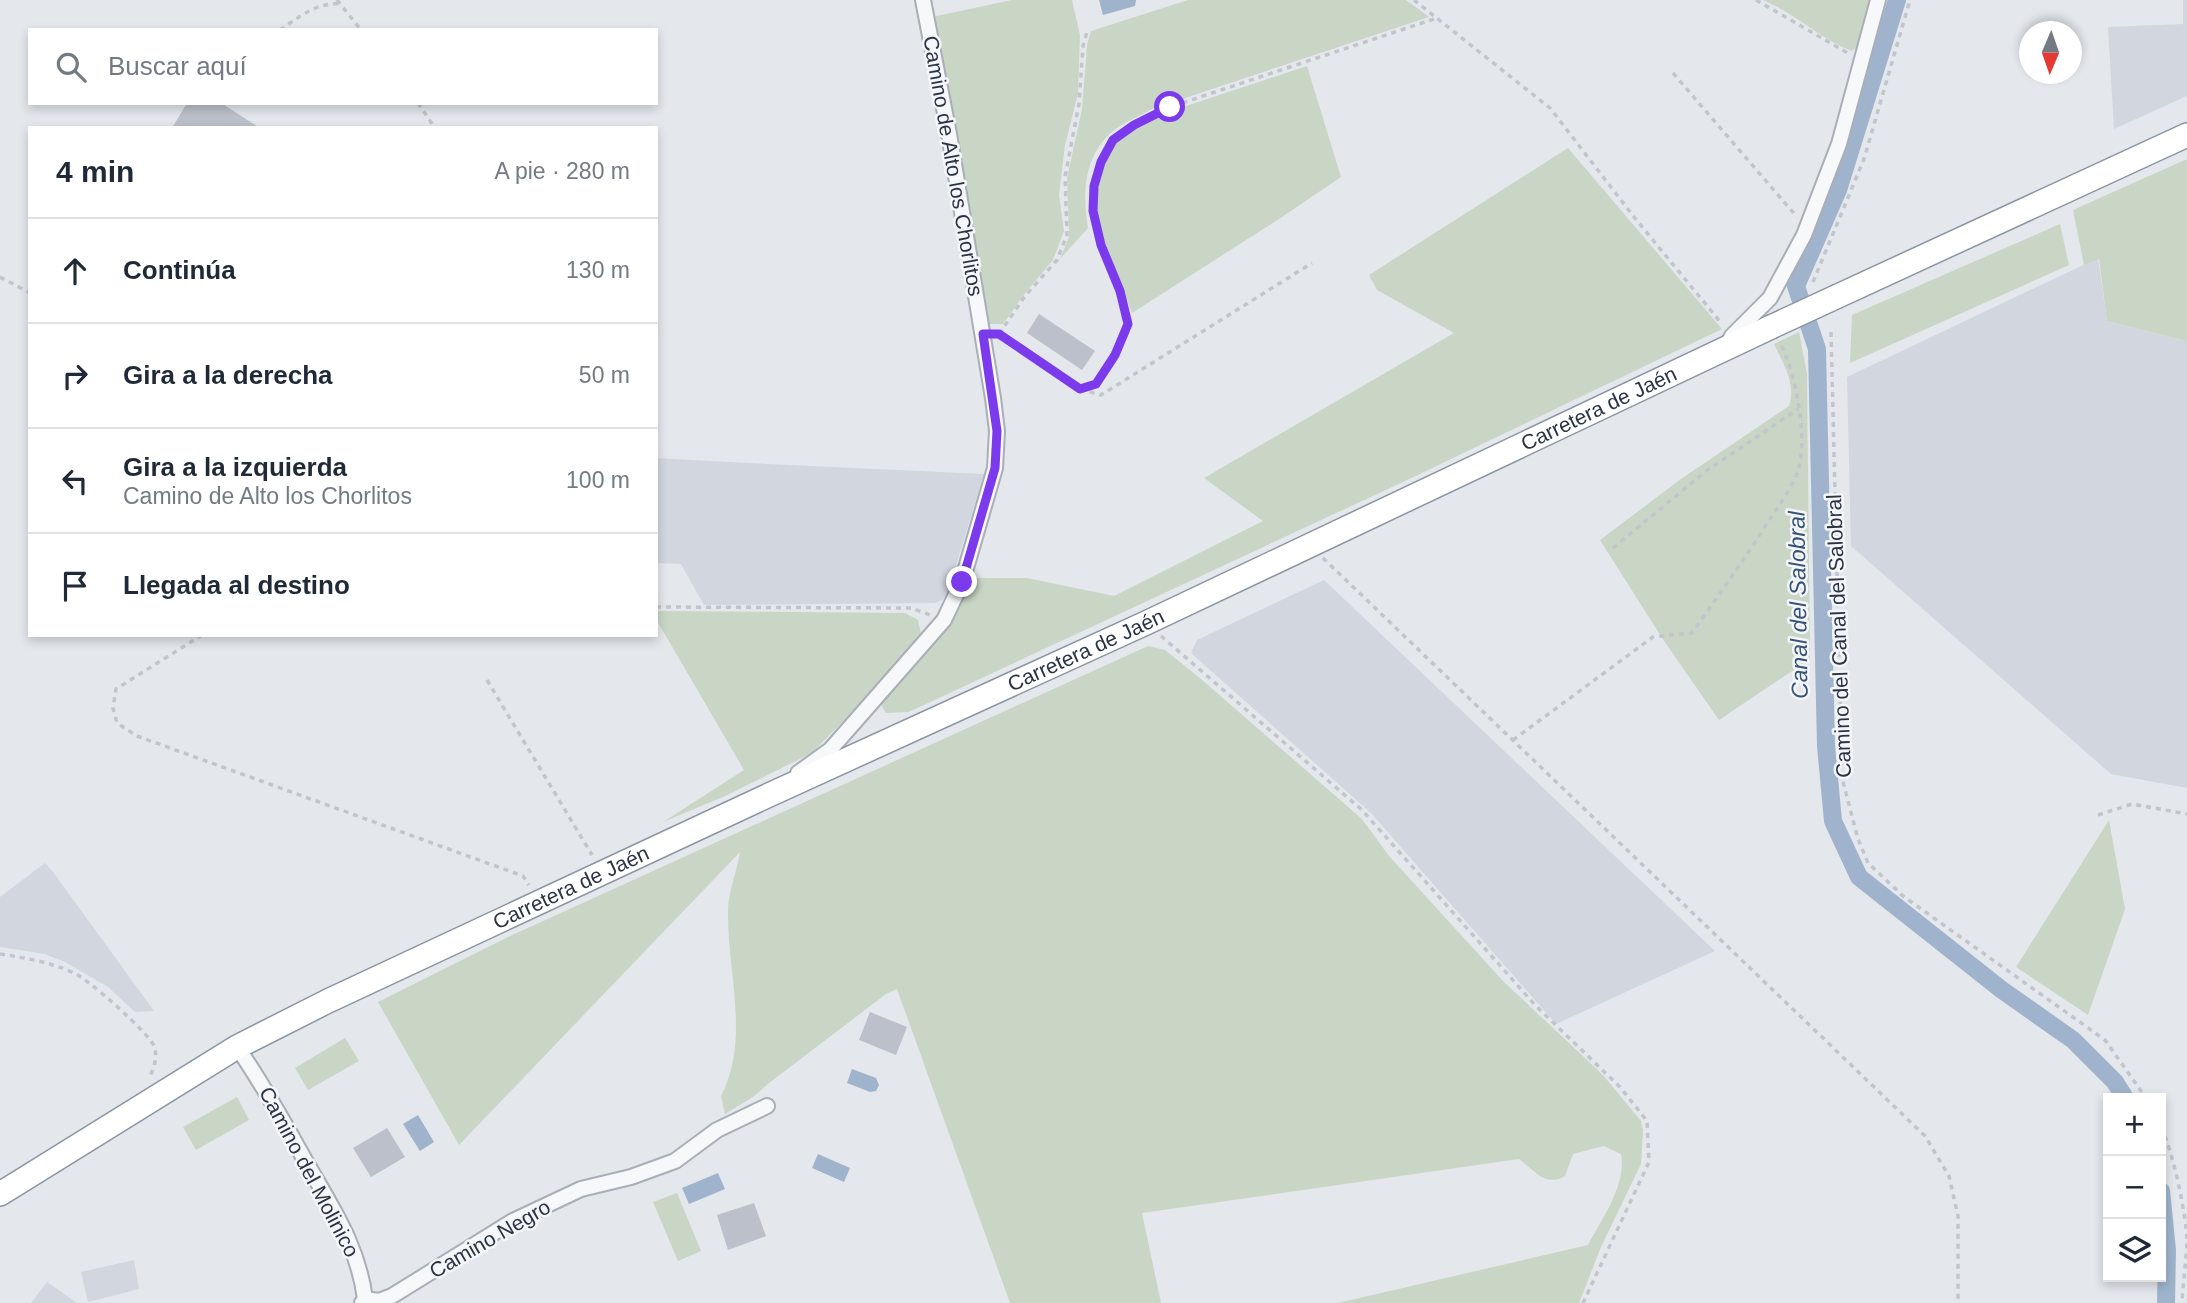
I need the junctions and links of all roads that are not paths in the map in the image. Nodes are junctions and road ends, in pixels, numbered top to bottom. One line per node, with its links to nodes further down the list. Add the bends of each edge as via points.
1 (923, 0): 5 (street, Camino de Alto los Chorlitos, via 983,334 997,431 995,468 962,582 944,620 830,750)
2 (1878, 0): 4 (street, via 1839,144 1806,228 1770,298)
3 (2187, 135): 4 (highway, Carretera de Jaén, bridge, via 1772,327)
4 (1728, 342): 5 (highway, Carretera de Jaén, via 1146,623)
5 (769, 795): 6 (highway, Carretera de Jaén)
6 (237, 1046): 8 (highway, Carretera de Jaén); 9 (street, Camino del Molinico, via 352,1243)
7 (767, 1106): 9 (street, Camino Negro, via 717,1130 675,1161 581,1189 513,1221 392,1296)
8 (0, 1194)
9 (363, 1301)

